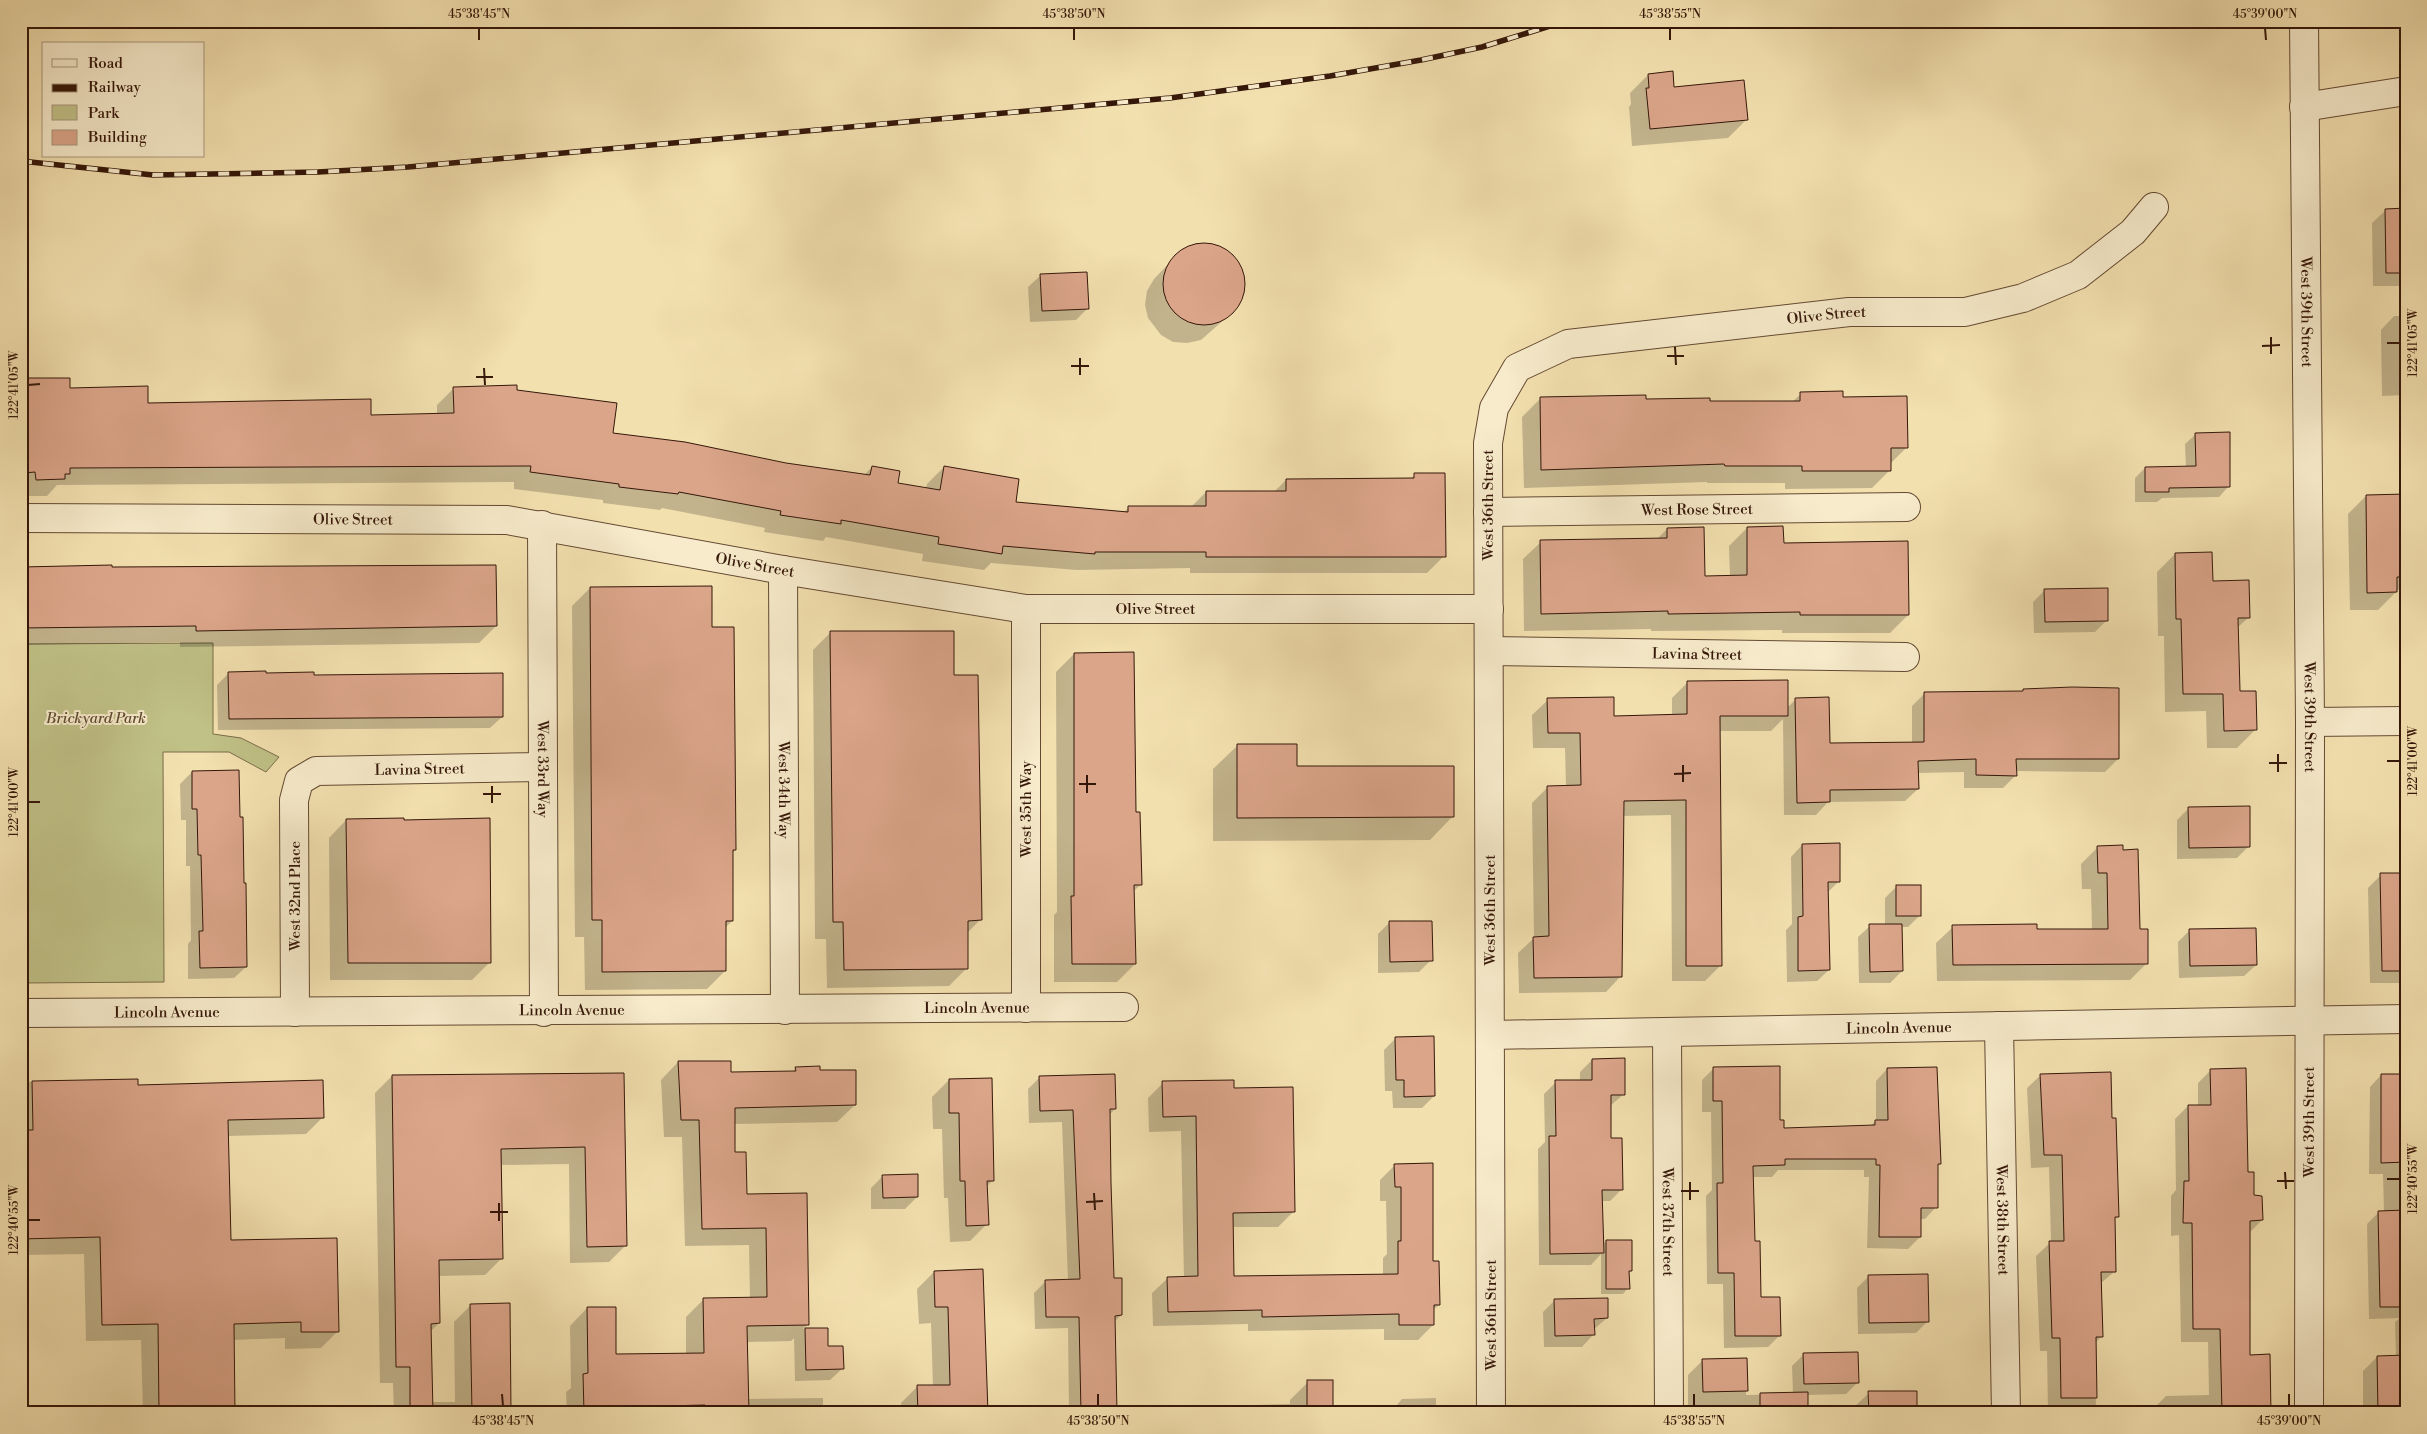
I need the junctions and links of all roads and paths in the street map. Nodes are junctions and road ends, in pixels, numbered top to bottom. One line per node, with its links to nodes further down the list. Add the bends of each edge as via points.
1 (2304, 21): 3 (street, West 39th Street)
2 (2406, 92): 3 (street)
3 (2304, 107): 16 (street, West 39th Street)
4 (2154, 207): 5 (street, Olive Street, via 2132,232 2078,275 2024,298 1964,312 1849,312 1568,344 1517,368)
5 (1494, 408): 7 (street, West 36th Street, via 1488,443)
6 (1906, 507): 7 (street, West Rose Street)
7 (1488, 512): 11 (street, West 36th Street)
8 (21, 518): 9 (street, Olive Street, via 507,520)
9 (542, 525): 10 (street, Olive Street); 17 (street, West 33rd Way)
10 (783, 570): 12 (street, Olive Street); 21 (street, West 34th Way)
11 (1489, 608): 12 (street, Olive Street); 13 (street, West 36th Street)
12 (1026, 609): 20 (street, West 35th Way)
13 (1489, 651): 14 (street, Lavina Street); 29 (street, West 36th Street)
14 (1904, 657)
15 (2406, 721): 16 (street)
16 (2310, 722): 26 (street, West 39th Street)
17 (542, 767): 18 (street, Lavina Street, via 316,771); 23 (street, West 33rd Way)
18 (299, 781): 22 (street, West 32nd Place, via 294,800)
19 (1124, 1007): 20 (street, Lincoln Avenue)
20 (1026, 1008): 21 (street, Lincoln Avenue)
21 (785, 1010): 23 (street, Lincoln Avenue)
22 (295, 1012): 23 (street, Lincoln Avenue); 24 (street, Lincoln Avenue)
23 (544, 1012)
24 (21, 1013)
25 (2406, 1019): 26 (street, Lincoln Avenue)
26 (2308, 1021): 27 (street, Lincoln Avenue); 33 (street, West 39th Street)
27 (1999, 1026): 28 (street, Lincoln Avenue); 32 (street, West 38th Street)
28 (1667, 1032): 29 (street, Lincoln Avenue); 31 (street, West 37th Street)
29 (1490, 1035): 30 (street, West 36th Street)
30 (1491, 1413)
31 (1669, 1413)
32 (2006, 1413)
33 (2309, 1413)

